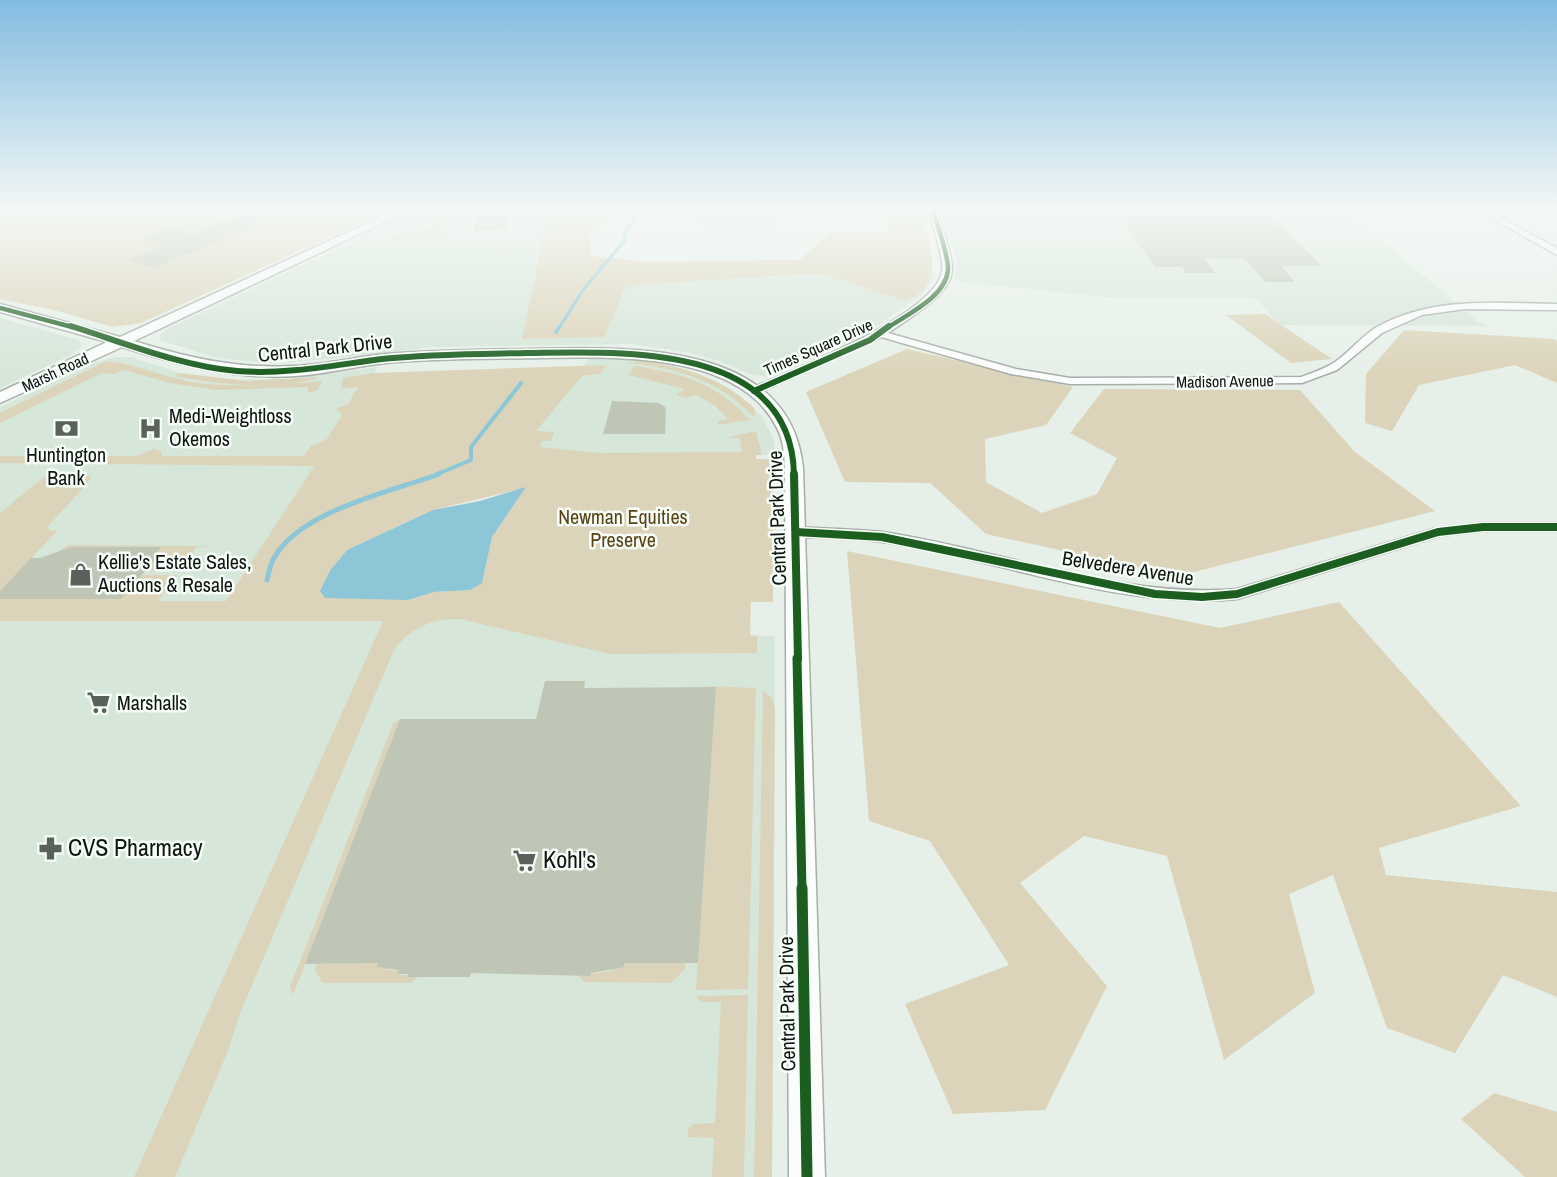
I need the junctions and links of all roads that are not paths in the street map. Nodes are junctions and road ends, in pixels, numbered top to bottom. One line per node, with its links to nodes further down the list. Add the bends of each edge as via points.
1 (285, 265): 6 (street, Marsh Road)
2 (948, 265): 5 (street, Times Square Drive, via 946,277 933,296)
3 (1556, 307): 5 (street, Madison Avenue, via 1445,308 1419,313 1377,331 1343,362 1323,373 1302,380 1280,381 1070,381 995,367)
4 (0, 308): 6 (street, Central Park Drive)
5 (882, 334): 7 (street, Times Square Drive)
6 (121, 341): 7 (street, Central Park Drive, via 201,366 258,372 416,356 637,352 701,364); 8 (street, Marsh Road)
7 (754, 391): 10 (street, Central Park Drive, via 778,414 790,436)
8 (0, 398)
9 (1557, 527): 10 (street, Belvedere Avenue, via 1483,527 1438,532 1237,594 1202,597 1155,594 882,537)
10 (796, 532): 11 (street, Central Park Drive)
11 (807, 1177)

